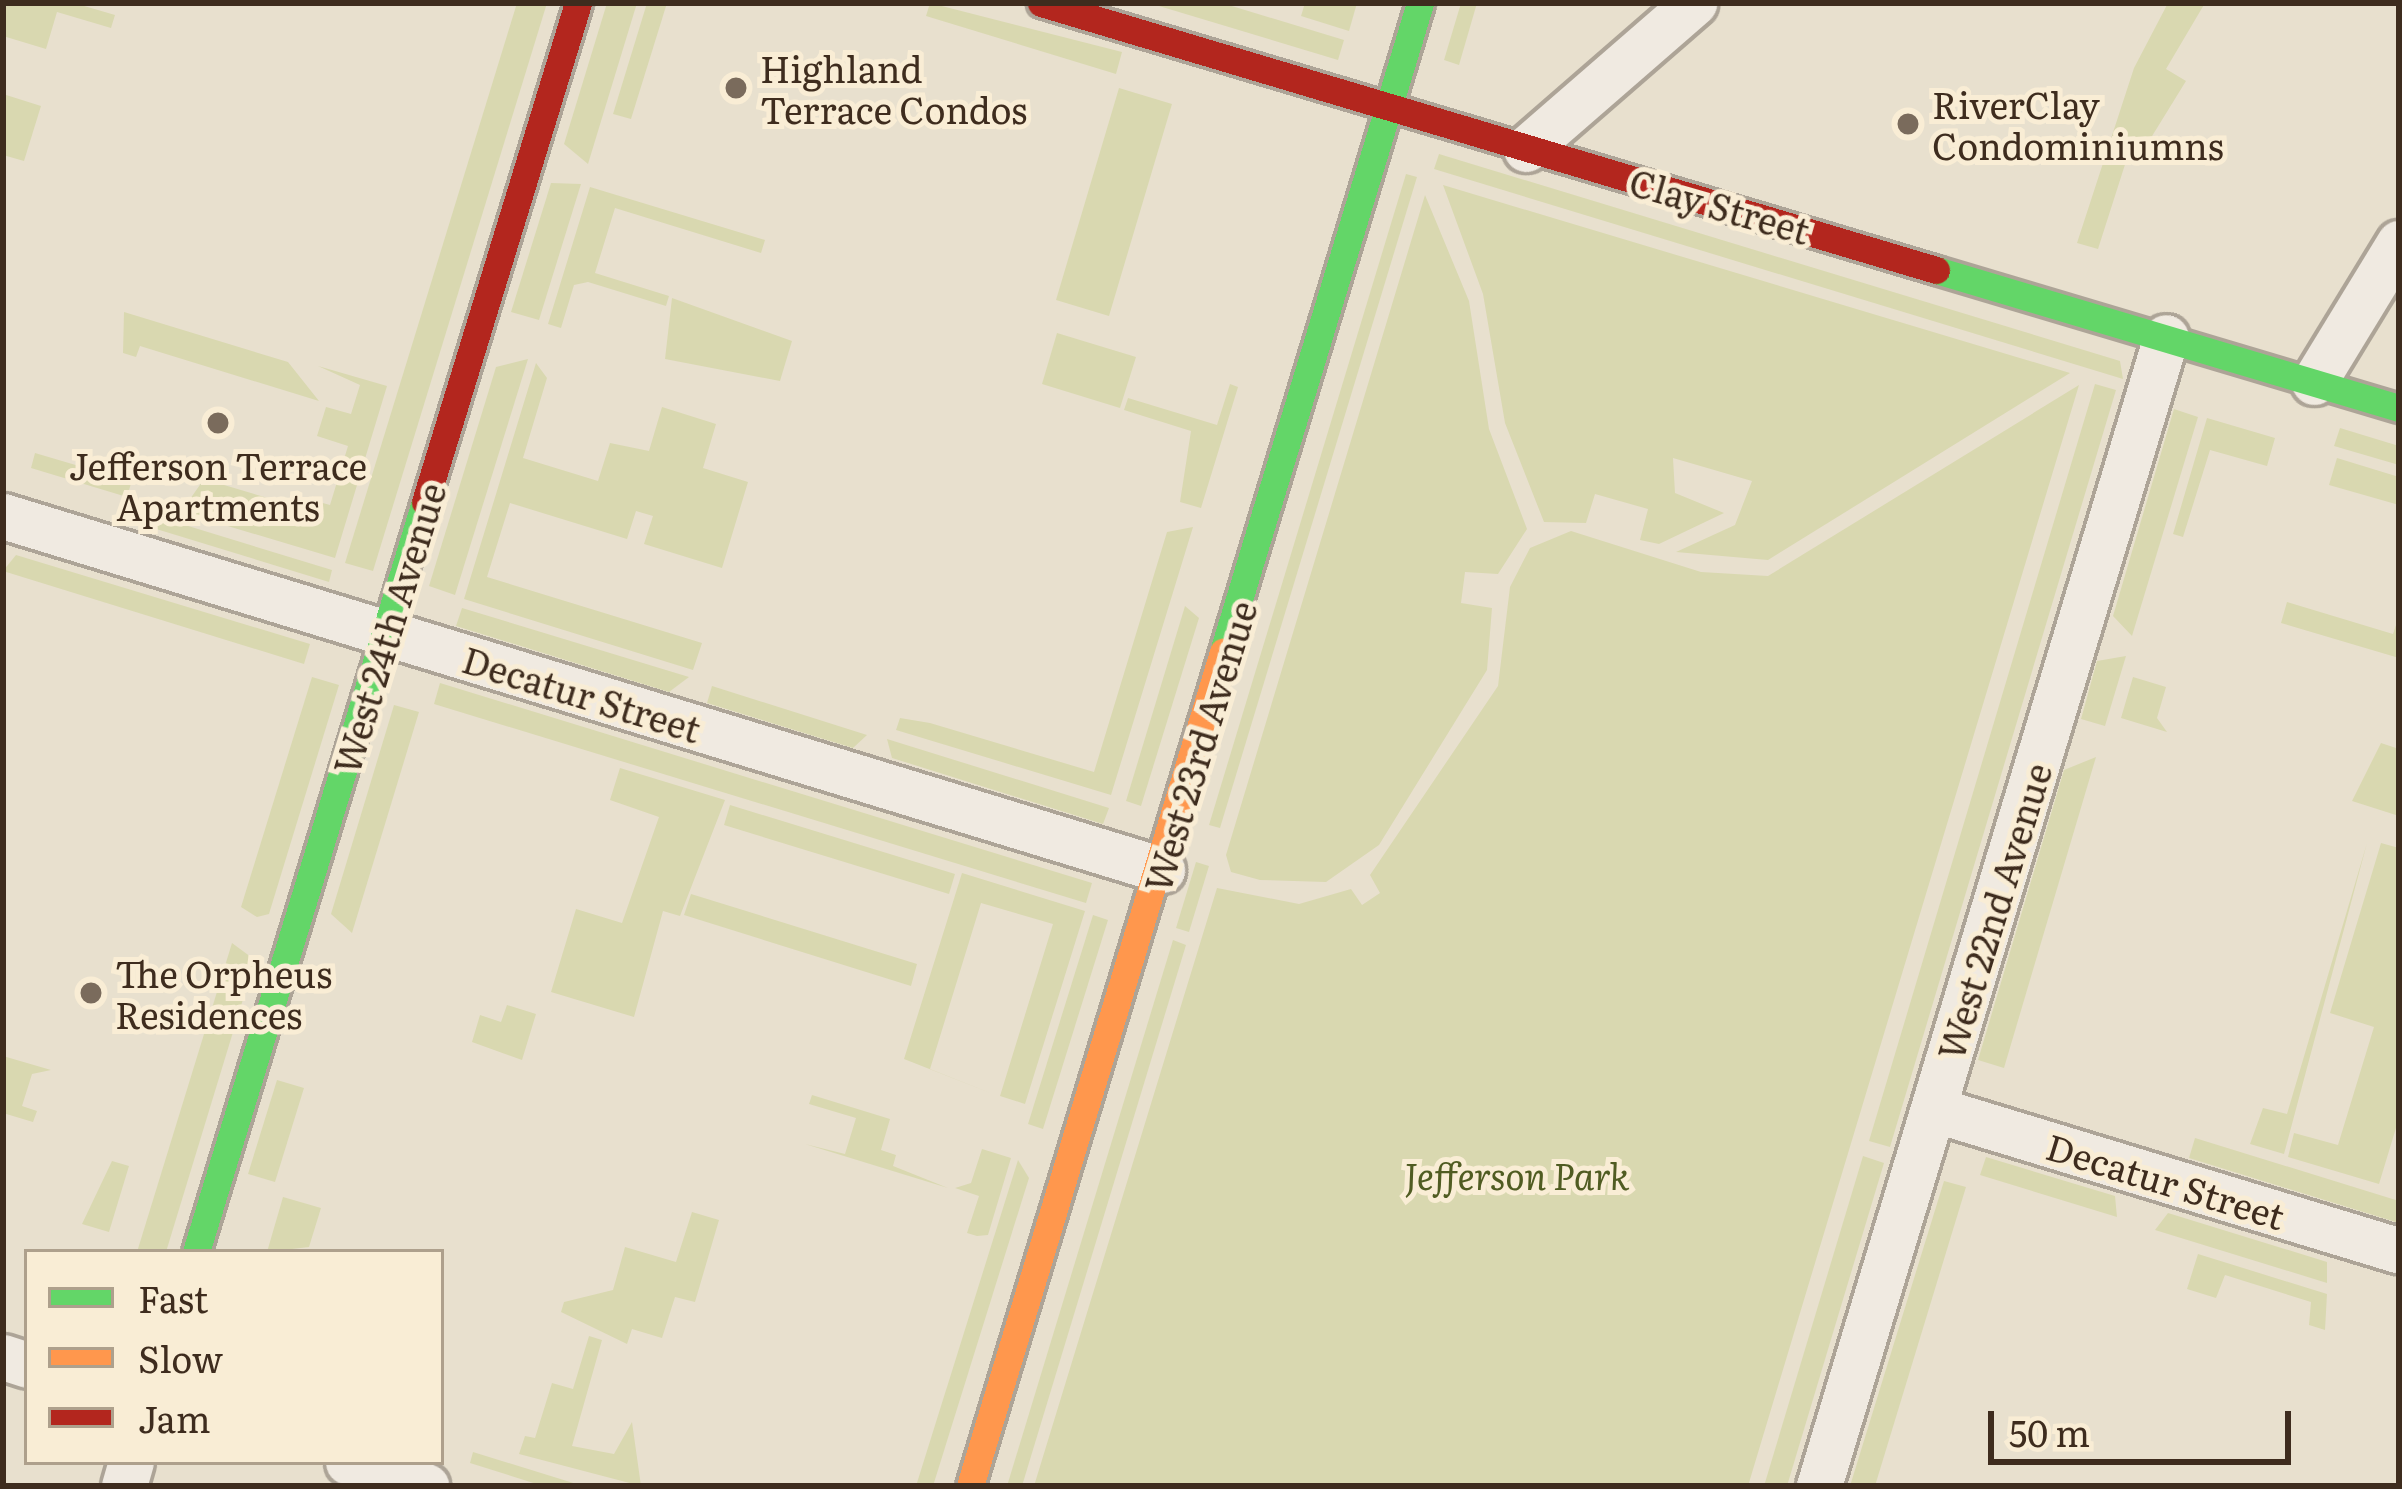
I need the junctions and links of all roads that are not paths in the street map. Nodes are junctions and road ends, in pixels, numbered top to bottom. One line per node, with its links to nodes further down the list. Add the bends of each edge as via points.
1 (578, 3): 12 (street, West 24th Avenue)
2 (1041, 3): 5 (street, Clay Street)
3 (1420, 3): 5 (street, West 23rd Avenue)
4 (1694, 3): 6 (street)
5 (1390, 108): 6 (street, Clay Street); 13 (street, West 23rd Avenue)
6 (1526, 149): 8 (street, Clay Street)
7 (2399, 243): 9 (street)
8 (2166, 337): 9 (street, Clay Street); 14 (street, West 22nd Avenue)
9 (2314, 382): 10 (street, Clay Street)
10 (2399, 408)
11 (3, 515): 12 (street, Decatur Street)
12 (386, 633): 13 (street, Decatur Street); 15 (street, West 24th Avenue)
13 (1162, 870): 19 (street, West 23rd Avenue)
14 (1933, 1109): 16 (street, Decatur Street); 20 (street, West 22nd Avenue)
15 (197, 1249)
16 (2399, 1251)
17 (358, 1465): 18 (street)
18 (426, 1486)
19 (970, 1486)
20 (1820, 1486)

